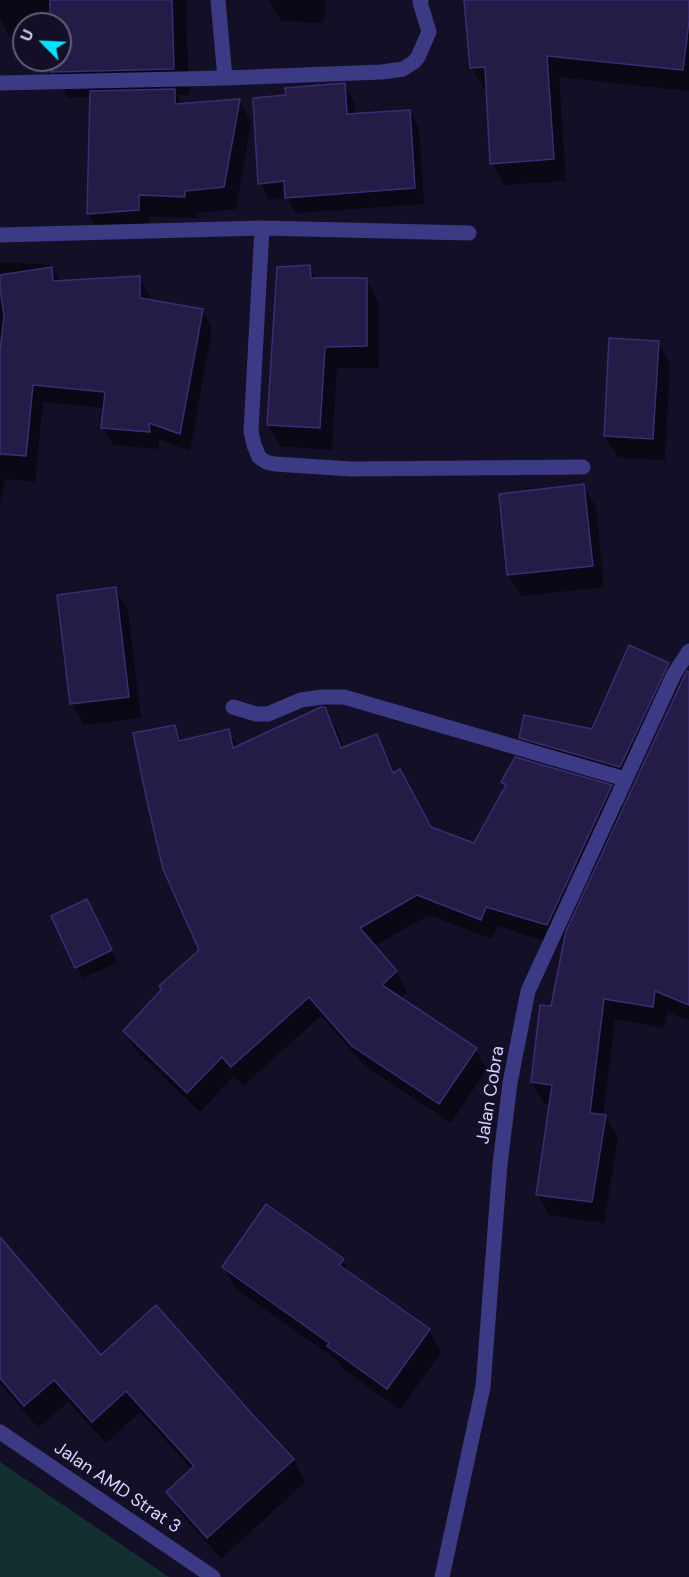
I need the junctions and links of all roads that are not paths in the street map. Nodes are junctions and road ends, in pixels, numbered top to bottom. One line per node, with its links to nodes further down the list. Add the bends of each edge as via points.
1 (218, 0): 3 (street)
2 (421, 0): 3 (street, via 429,32 418,57 403,69)
3 (225, 78): 4 (street)
4 (0, 83)
5 (262, 228): 6 (street); 7 (street); 8 (street, via 251,431 259,457 275,464 351,469)
6 (469, 233)
7 (0, 236)
8 (583, 467)
9 (689, 651): 11 (street, Jalan Cobra, via 674,674)
10 (233, 707): 11 (street, via 268,714 302,700 344,698)
11 (625, 779): 14 (street, Jalan Cobra, via 528,991 510,1083 500,1164 483,1387)
12 (0, 1432): 13 (street, Jalan AMD Strat 3)
13 (213, 1577)
14 (442, 1577)

